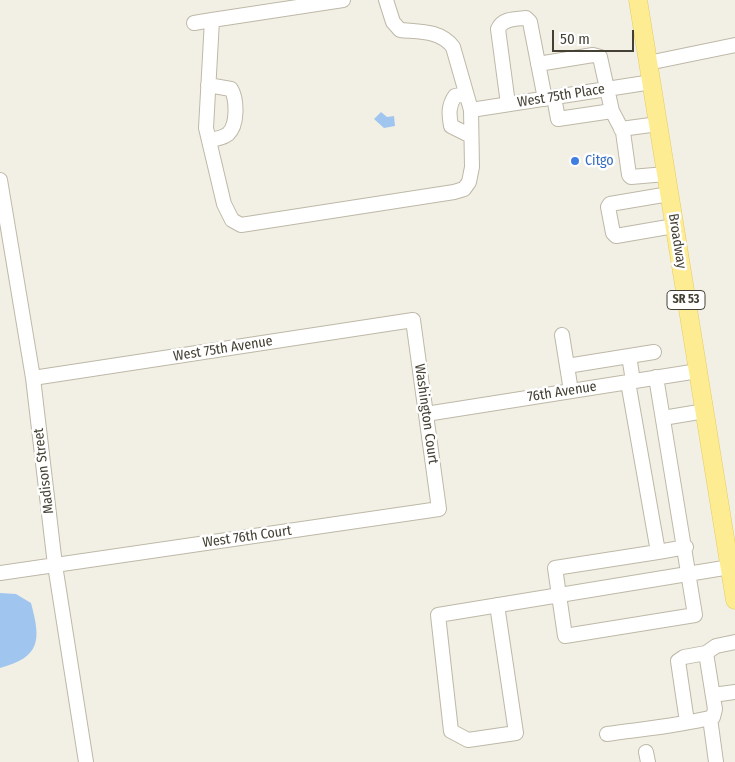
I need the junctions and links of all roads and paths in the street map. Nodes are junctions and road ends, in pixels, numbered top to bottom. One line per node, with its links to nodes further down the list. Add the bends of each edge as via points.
1 (344, 0): 4 (street)
2 (386, 0): 12 (street, via 393,22 400,30 434,33 447,39 453,47)
3 (638, 0): 7 (main road, Broadway / SR 53)
4 (212, 20): 5 (street); 10 (street)
5 (194, 23)
6 (735, 45): 7 (street)
7 (648, 63): 9 (main road, Broadway / SR 53)
8 (538, 64): 11 (street, via 594,54 603,63); 14 (street); 15 (street, via 530,22 526,18 500,24)
9 (652, 82): 11 (street, West 75th Place); 19 (main road, Broadway / SR 53)
10 (208, 85): 22 (street, via 206,128); 22 (street, via 223,86 235,95 234,124 230,132)
11 (607, 89): 13 (street, West 75th Place); 17 (street)
12 (466, 94): 16 (street); 21 (street, via 455,96 449,116 451,126)
13 (571, 95): 14 (street, West 75th Place); 18 (street)
14 (549, 98): 15 (street, West 75th Place); 18 (street, via 557,118)
15 (508, 104): 16 (street, West 75th Place)
16 (471, 110): 21 (street)
17 (612, 111): 18 (street); 20 (street)
18 (574, 116)
19 (658, 124): 20 (street); 23 (main road, Broadway / SR 53)
20 (621, 129): 23 (street, via 631,177)
21 (471, 136): 22 (street, via 472,168 464,189 241,225 232,220 224,204)
22 (209, 140)
23 (666, 174): 25 (main road, Broadway / SR 53)
24 (0, 180): 34 (street, Madison Street)
25 (670, 194): 26 (main road, Broadway / SR 53); 26 (street, via 610,204 608,207 612,233 616,236)
26 (674, 226): 32 (main road, Broadway / SR 53)
27 (414, 320): 34 (street, West 75th Avenue); 38 (street, Washington Court)
28 (562, 335): 31 (street)
29 (654, 352): 30 (street)
30 (629, 356): 31 (street); 35 (street)
31 (567, 366): 36 (street)
32 (698, 371): 33 (street, 76th Avenue); 37 (main road, Broadway / SR 53)
33 (656, 377): 35 (street, 76th Avenue); 39 (street)
34 (33, 378): 43 (street, Madison Street)
35 (631, 381): 36 (street, 76th Avenue); 42 (street)
36 (571, 391): 38 (street, 76th Avenue)
37 (704, 411): 39 (street); 44 (main road, Broadway / SR 53)
38 (426, 414): 40 (street, Washington Court)
39 (664, 418): 41 (street)
40 (439, 509): 43 (street, West 76th Court)
41 (686, 547): 42 (street); 46 (street)
42 (658, 552): 47 (street, via 554,568)
43 (55, 565): 45 (street, West 76th Court); 57 (street, Madison Street)
44 (730, 567): 46 (street); 48 (main road, Broadway / SR 53)
45 (0, 573)
46 (690, 574): 47 (street); 47 (street, via 695,615 565,636)
47 (558, 595): 49 (street)
48 (735, 600)
49 (497, 605): 49 (street, via 438,615 452,731 468,740 516,733)
50 (735, 642): 51 (street, via 716,646)
51 (706, 653): 53 (street); 55 (street, via 678,661)
52 (735, 692): 53 (street)
53 (713, 695): 54 (street, via 715,714)
54 (710, 718): 55 (street); 58 (street)
55 (687, 722): 56 (street)
56 (607, 734)
57 (86, 762)
58 (716, 762)

